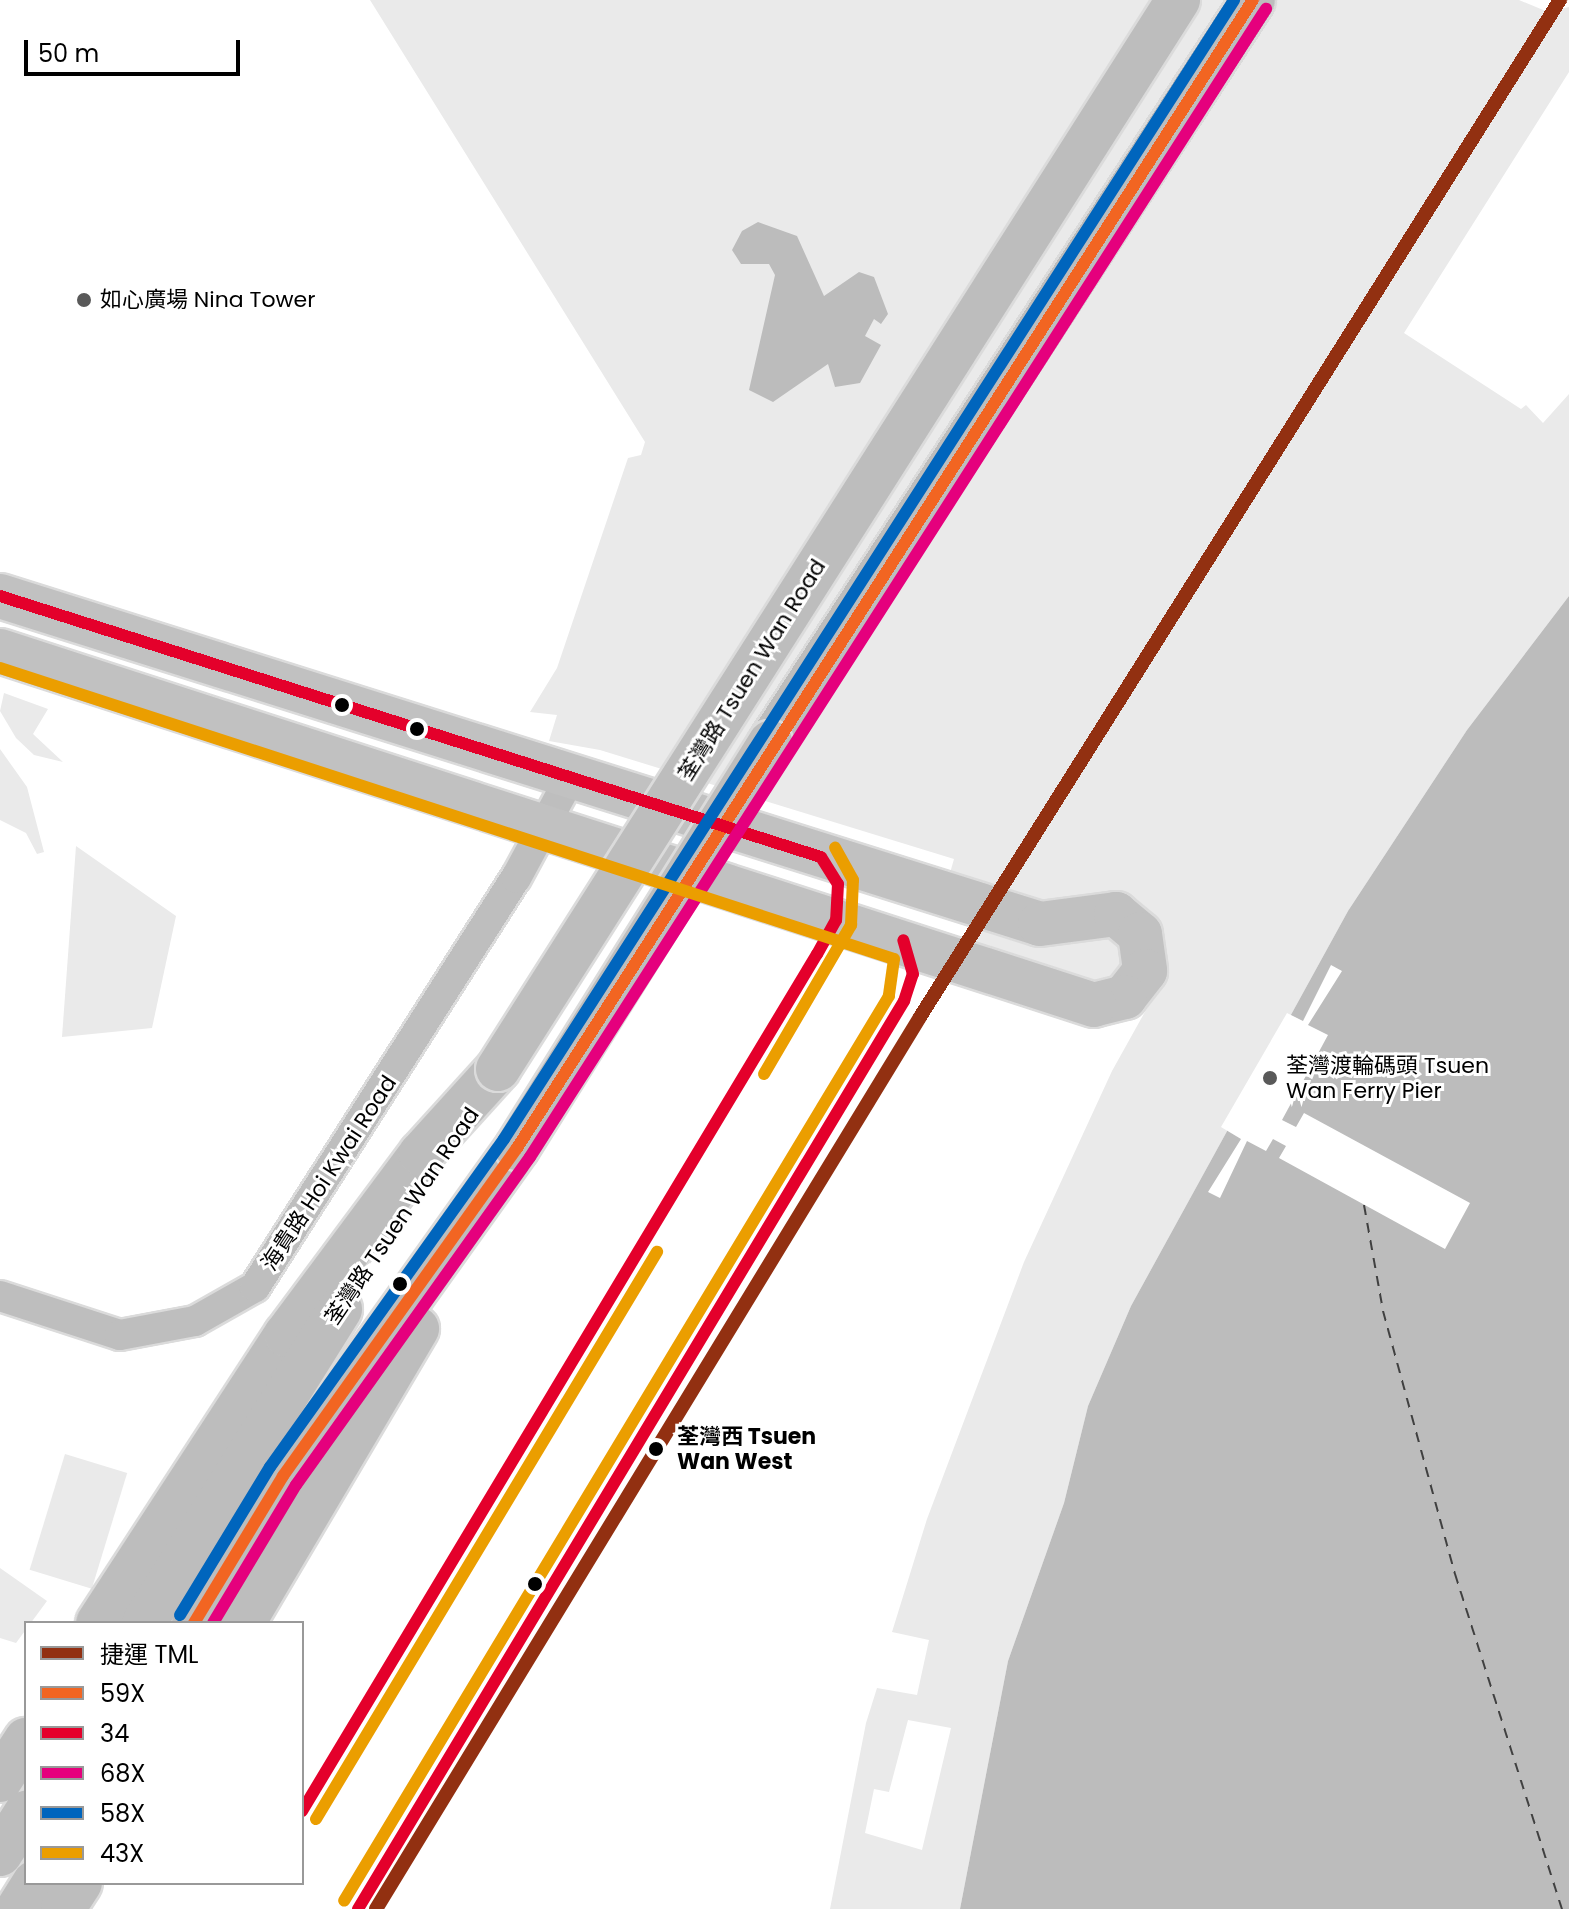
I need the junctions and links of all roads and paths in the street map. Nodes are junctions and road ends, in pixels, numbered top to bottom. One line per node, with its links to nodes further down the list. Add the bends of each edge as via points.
1 (1178, 0): 7 (highway, 荃灣路 Tsuen Wan Road, bridge)
2 (1253, 0): 8 (highway, bridge)
3 (3, 607): 5 (street)
4 (0, 651): 6 (street)
5 (570, 778): 6 (street, 海貴路 Hoi Kwai Road); 6 (street, via 1040,924 1116,914 1140,934 1145,971 1125,997 1094,1005)
6 (547, 828): 9 (street, 海貴路 Hoi Kwai Road, via 255,1287 195,1321 120,1335)
7 (498, 1069): 10 (highway, via 421,1154 286,1335); 11 (highway, 荃灣路 Tsuen Wan Road)
8 (517, 1148): 12 (highway, via 283,1476); 13 (highway, via 323,1495)
9 (0, 1296)
10 (99, 1621)
11 (145, 1621)
12 (195, 1621)
13 (244, 1621)
14 (24, 1743): 15 (highway)
15 (0, 1780)
16 (24, 1816): 17 (highway)
17 (0, 1854)
18 (33, 1885): 20 (highway)
19 (79, 1885): 21 (highway)
20 (18, 1909)
21 (63, 1909)

